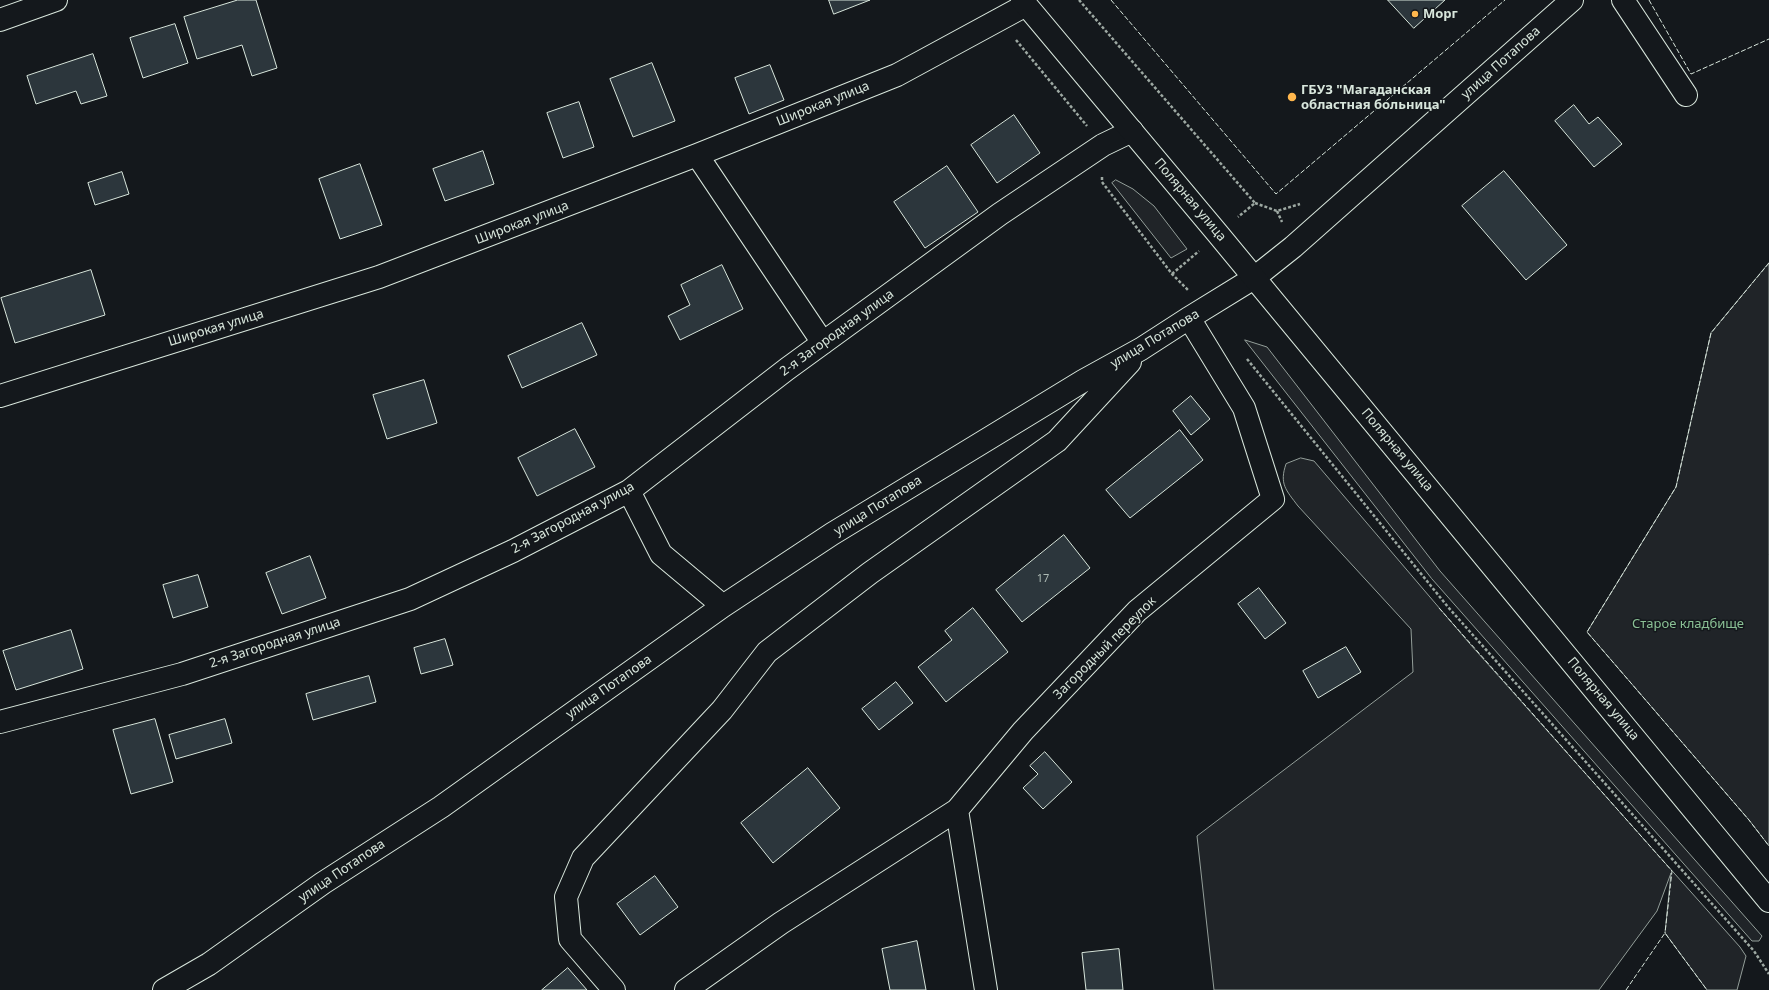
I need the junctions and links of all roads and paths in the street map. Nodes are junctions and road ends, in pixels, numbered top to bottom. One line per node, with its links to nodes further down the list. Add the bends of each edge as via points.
1 (56, 0): 6 (street)
2 (1079, 0): 12 (path, via 1255,203)
3 (1572, 0): 14 (street, улица Потапова, via 1293,247)
4 (1623, 0): 8 (street)
5 (1024, 3): 7 (street, Широкая улица); 9 (street, Полярная улица)
6 (0, 20)
7 (999, 20): 10 (path); 11 (street, Широкая улица, via 897,75)
8 (1686, 95)
9 (1132, 131): 10 (street, 2-я Загородная улица); 12 (street, Полярная улица)
10 (1103, 145): 13 (path, via 1102,182); 16 (street, 2-я Загородная улица, via 1000,214)
11 (697, 155): 16 (street); 19 (street, Широкая улица, via 379,277)
12 (1218, 234): 13 (path); 14 (street, Полярная улица)
13 (1172, 274): 15 (path)
14 (1254, 278): 15 (street, улица Потапова); 24 (street, Полярная улица)
15 (1197, 313): 17 (street, улица Потапова); 23 (street, Загородный переулок, via 1244,408 1273,499 1138,611 1023,732)
16 (823, 343): 20 (street, 2-я Загородная улица)
17 (1141, 349): 21 (street, улица Потапова, via 1083,381 839,530); 27 (street, via 1057,441 870,573 767,652 722,710 583,858 566,898 570,939)
18 (1245, 357): 25 (path, via 1448,607 1754,951)
19 (0, 396)
20 (628, 490): 21 (street, via 661,554); 22 (street, 2-я Загородная улица, via 513,551 410,599 182,674)
21 (723, 606): 26 (street, улица Потапова, via 441,807 323,883 209,964)
22 (0, 722)
23 (957, 810): 28 (street, via 781,923); 29 (street)
24 (1769, 902)
25 (1769, 974)
26 (164, 990)
27 (614, 990)
28 (686, 990)
29 (986, 990)

